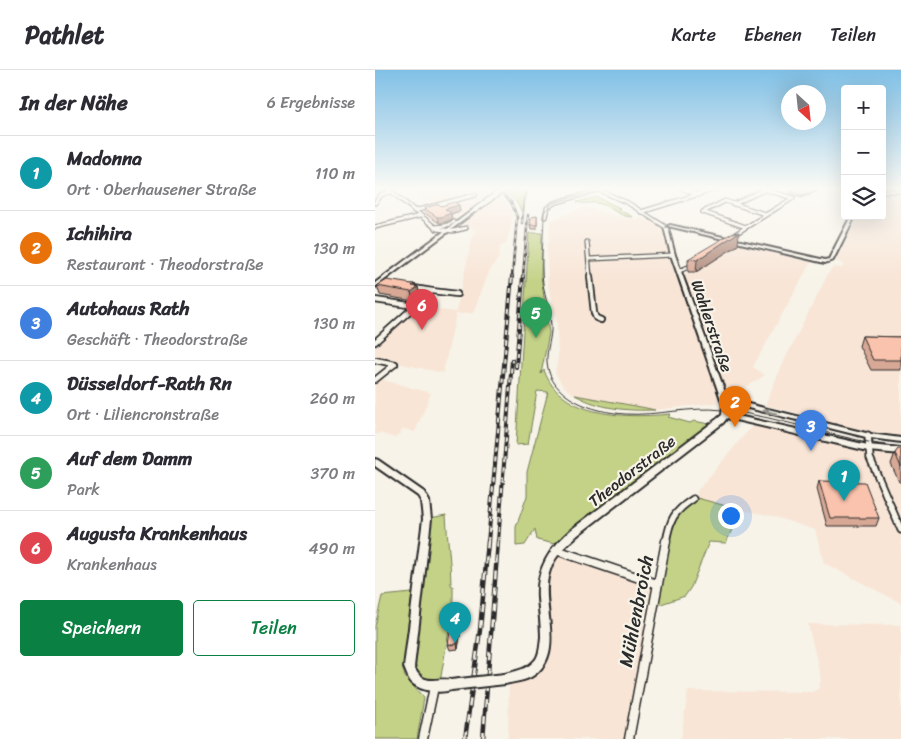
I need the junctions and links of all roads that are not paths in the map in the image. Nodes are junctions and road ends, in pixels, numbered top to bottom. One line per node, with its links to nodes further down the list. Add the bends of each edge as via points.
1 (407, 219): 10 (street)
2 (424, 219): 11 (street)
3 (461, 219): 8 (main road)
4 (651, 219): 9 (street)
5 (724, 219): 12 (street)
6 (757, 219): 12 (street)
7 (851, 220): 14 (main road, via 831,260 825,262)
8 (457, 222): 11 (street); 13 (main road); 13 (street, via 467,228)
9 (667, 226): 14 (main road); 17 (main road, Wahlerstraße)
10 (375, 227)
11 (434, 227): 13 (street)
12 (746, 227): 14 (street)
13 (446, 231): 21 (main road)
14 (730, 239): 16 (street)
15 (587, 242): 18 (street)
16 (724, 245)
17 (673, 255): 18 (street); 20 (main road, Wahlerstraße)
18 (590, 259): 27 (street, via 594,313)
19 (700, 260): 20 (street)
20 (679, 271): 31 (main road, Wahlerstraße)
21 (378, 284)
22 (407, 287): 23 (street)
23 (432, 291): 24 (street); 26 (street)
24 (457, 294)
25 (375, 300): 26 (street)
26 (415, 306): 28 (street)
27 (601, 320)
28 (375, 342)
29 (375, 360): 30 (street, via 395,364)
30 (375, 380)
31 (726, 405): 32 (main road); 33 (main road, one-way to 31, via 739,404)
32 (725, 415): 35 (main road); 40 (main road, Theodorstraße)
33 (868, 435): 34 (main road); 35 (street)
34 (901, 440)
35 (868, 448): 36 (main road); 39 (street)
36 (901, 451)
37 (375, 462): 42 (main road, via 417,490 425,501 427,519 409,663 410,672 417,681)
38 (693, 500): 41 (street, Mühlenbroich, via 681,507 670,521)
39 (901, 530)
40 (556, 550): 41 (street); 42 (main road, bridge, via 542,580 541,600 547,644 537,666 518,677)
41 (657, 584): 44 (street, Mühlenbroich)
42 (434, 687): 43 (street)
43 (423, 739)
44 (629, 739)

